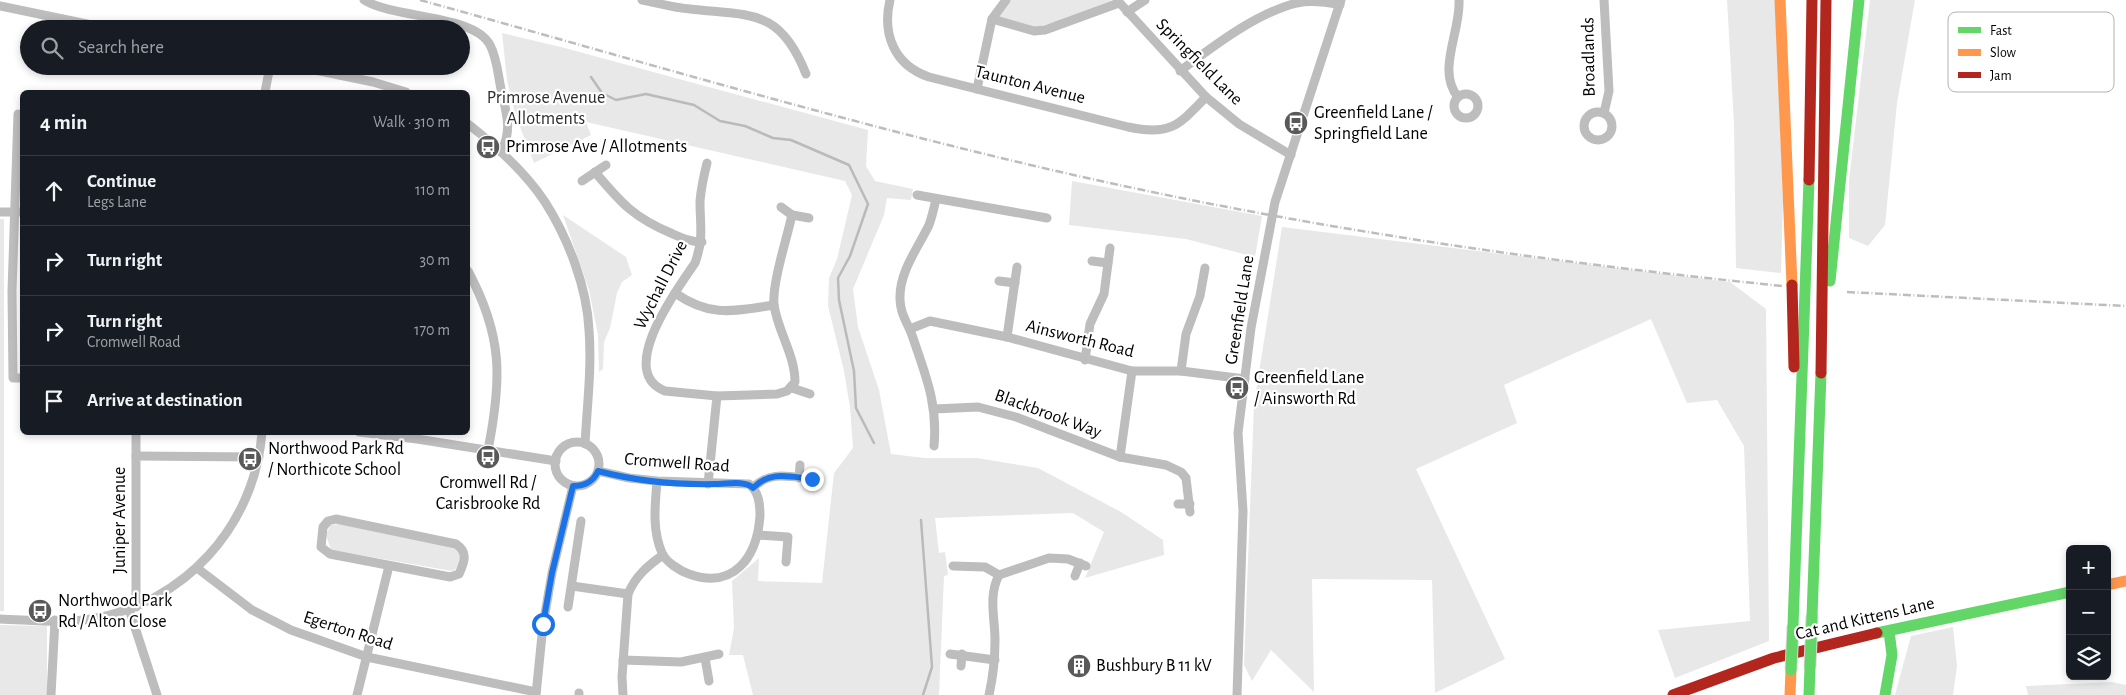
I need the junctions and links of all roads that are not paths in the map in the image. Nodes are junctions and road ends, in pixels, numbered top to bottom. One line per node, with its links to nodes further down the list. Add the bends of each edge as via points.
1 (364, 0): 18 (street)
2 (642, 0): 21 (street, via 688,9 750,14 767,21 794,47)
3 (890, 0): 24 (street, Taunton Avenue, via 887,30 902,60 920,74)
4 (1006, 0): 16 (street)
5 (1144, 0): 15 (street)
6 (1459, 0): 28 (street, via 1458,24 1449,68 1451,86)
7 (1604, 0): 29 (street, Broadlands, via 1609,91)
8 (1780, 0): 92 (main road, via 1790,208)
9 (1812, 0): 92 (main road)
10 (1826, 0): 64 (main road)
11 (1859, 0): 64 (main road)
12 (1118, 1): 15 (street, Springfield Lane); 16 (street, via 1045,30 1034,31)
13 (1340, 2): 20 (street, via 1298,2 1282,8 1214,45); 33 (street, Greenfield Lane)
14 (0, 6): 17 (street)
15 (1127, 12): 20 (street, Springfield Lane)
16 (992, 19): 24 (street)
17 (68, 20)
18 (436, 20)
19 (470, 28): 32 (street, via 486,39 493,51 508,120 508,136)
20 (1180, 71): 27 (street, Springfield Lane)
21 (806, 74)
22 (269, 75): 25 (street)
23 (339, 75): 26 (street)
24 (977, 88): 27 (street, Taunton Avenue, via 1128,127 1160,131 1182,121)
25 (266, 90)
26 (399, 90)
27 (1206, 98): 33 (street, Springfield Lane, via 1239,124)
28 (1458, 98)
29 (1604, 113)
30 (18, 114): 42 (street)
31 (470, 126): 32 (street)
32 (501, 152): 74 (street, via 545,202 566,242 579,278 590,337)
33 (1291, 155): 66 (street, Greenfield Lane, via 1272,213 1250,328)
34 (707, 163): 46 (street, Wychall Drive, via 700,200)
35 (606, 165): 36 (street)
36 (595, 172): 37 (street); 46 (street, via 621,204 648,224 694,242)
37 (582, 181)
38 (916, 196): 39 (street)
39 (936, 199): 45 (street); 59 (street, via 930,222 903,277 902,317)
40 (781, 207): 43 (street)
41 (0, 212): 42 (street)
42 (18, 212): 55 (street)
43 (792, 215): 44 (street); 58 (street)
44 (809, 218)
45 (1047, 218)
46 (702, 242): 57 (street, Wychall Drive, via 695,263)
47 (1110, 248): 49 (street)
48 (1092, 261): 49 (street)
49 (1108, 263): 61 (street, via 1104,294 1090,324)
50 (1017, 267): 54 (street)
51 (1205, 268): 63 (street, via 1198,279 1200,296 1186,334)
52 (470, 276): 76 (street, via 485,304 496,344 498,386)
53 (999, 281): 54 (street)
54 (1014, 283): 60 (street)
55 (12, 291): 56 (street); 65 (street, via 13,378)
56 (20, 291)
57 (675, 293): 58 (street, via 707,310 733,311); 69 (street, Wychall Drive, via 651,337 647,363 649,380 653,386 665,391)
58 (774, 305): 67 (street, via 795,369)
59 (910, 329): 60 (street, Ainsworth Road, via 930,320); 70 (street, via 929,381)
60 (1007, 337): 61 (street, Ainsworth Road)
61 (1085, 360): 62 (street, Ainsworth Road)
62 (1132, 371): 63 (street, Ainsworth Road); 79 (street, Blackbrook Way)
63 (1181, 371): 66 (street, Ainsworth Road)
64 (1821, 377): 128 (main road, bridge)
65 (20, 378)
66 (1245, 379): 125 (street, Greenfield Lane, via 1238,433 1243,511)
67 (792, 388): 68 (street); 69 (street, Wychall Drive, via 777,394)
68 (810, 394)
69 (717, 396): 86 (street)
70 (934, 409): 75 (street); 79 (street, Blackbrook Way, via 978,407 1016,417)
71 (136, 435): 77 (street, Juniper Avenue)
72 (262, 435): 78 (street)
73 (380, 435): 76 (street)
74 (585, 444): 80 (street, via 570,444 558,454); 82 (street, via 597,455)
75 (934, 446)
76 (488, 450): 80 (street)
77 (136, 456): 78 (street); 106 (street, Juniper Avenue)
78 (259, 457): 97 (street, via 239,515)
79 (1120, 457): 89 (street, Blackbrook Way, via 1166,465 1181,472 1189,487 1190,508)
80 (556, 461): 87 (street, via 559,477)
81 (800, 464): 83 (street)
82 (598, 471): 85 (street, Cromwell Road); 87 (street, via 586,485)
83 (798, 478): 84 (street); 88 (street, via 774,476 761,480)
84 (812, 479)
85 (657, 481): 86 (street, Cromwell Road); 93 (street, via 654,519)
86 (708, 484): 88 (street, Cromwell Road, via 742,483 749,484)
87 (573, 486): 119 (street, via 552,573)
88 (754, 490): 91 (street, via 760,511)
89 (1178, 504)
90 (581, 521): 102 (street)
91 (758, 535): 93 (street, via 745,561 724,577 705,578 682,572); 94 (street, via 788,537)
92 (1798, 548): 127 (main road, bridge)
93 (663, 555): 104 (street, via 641,572)
94 (786, 562)
95 (389, 566): 95 (street, via 450,577 459,574 465,554 456,544 336,519 322,527 321,547 330,554); 113 (street)
96 (952, 566): 98 (street, via 985,567)
97 (197, 568): 106 (street, via 171,588); 113 (street, Egerton Road, via 252,610 290,630)
98 (999, 575): 99 (street, via 1049,558 1083,564); 116 (street, via 992,604)
99 (1075, 576)
100 (2126, 581): 101 (main road)
101 (2111, 584)
102 (572, 586): 104 (street); 105 (street)
103 (2066, 593): 109 (main road, Cat and Kittens Lane)
104 (628, 594): 115 (street)
105 (568, 607)
106 (132, 608): 108 (street, via 89,620); 121 (street, Juniper Avenue)
107 (0, 619): 108 (street)
108 (55, 620): 120 (street)
109 (1890, 631): 126 (main road, Cat and Kittens Lane, via 1774,658); 129 (main road, via 1892,655)
110 (719, 654): 114 (street)
111 (950, 654): 112 (street)
112 (962, 654): 116 (street); 117 (street)
113 (367, 657): 119 (street, Egerton Road); 122 (street)
114 (705, 658): 115 (street, via 680,662); 118 (street)
115 (623, 660): 123 (street)
116 (995, 660): 124 (street)
117 (961, 666)
118 (708, 680)
119 (536, 693)
120 (51, 695)
121 (157, 695)
122 (357, 695)
123 (623, 695)
124 (989, 695)
125 (1236, 695)
126 (1673, 695)
127 (1790, 695)
128 (1809, 695)
129 (1885, 695)

